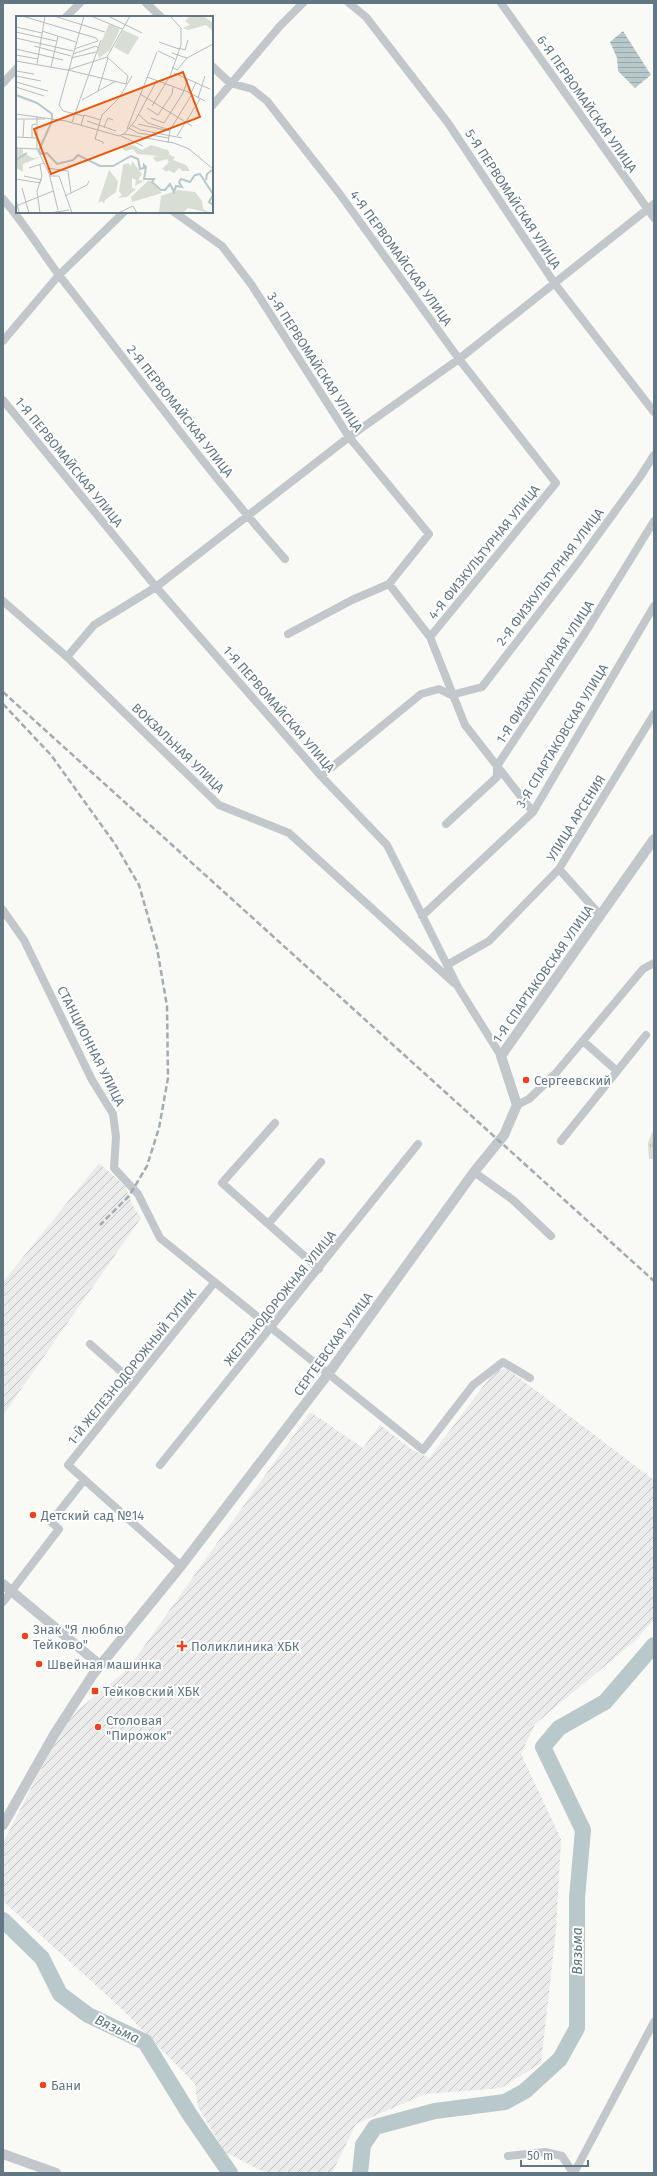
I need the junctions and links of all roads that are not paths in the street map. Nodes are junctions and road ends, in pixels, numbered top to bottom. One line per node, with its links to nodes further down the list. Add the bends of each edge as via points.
1 (80, 3): 6 (street)
2 (146, 3): 7 (street)
3 (303, 3): 11 (street)
4 (350, 3): 19 (street, 5-Я ПЕРВОМАЙСКАЯ УЛИЦА, via 366,17 448,123)
5 (501, 3): 14 (street, 6-Я ПЕРВОМАЙСКАЯ УЛИЦА)
6 (67, 16)
7 (160, 16)
8 (213, 67): 11 (street, 4-Я ПЕРВОМАЙСКАЯ УЛИЦА)
9 (16, 69): 10 (street)
10 (3, 83)
11 (230, 83): 12 (street); 21 (street, 4-Я ПЕРВОМАЙСКАЯ УЛИЦА, via 252,89 267,101 339,193)
12 (213, 105)
13 (3, 199): 18 (street, 2-Я ПЕРВОМАЙСКАЯ УЛИЦА)
14 (651, 207): 17 (street, 6-Я ПЕРВОМАЙСКАЯ УЛИЦА); 19 (street)
15 (123, 213): 18 (street)
16 (175, 213): 24 (street, 3-Я ПЕРВОМАЙСКАЯ УЛИЦА, via 222,246 251,284)
17 (654, 218)
18 (59, 275): 20 (street); 27 (street, 2-Я ПЕРВОМАЙСКАЯ УЛИЦА)
19 (555, 284): 21 (street); 23 (street, 5-Я ПЕРВОМАЙСКАЯ УЛИЦА)
20 (3, 341)
21 (459, 359): 24 (street); 26 (street, 4-Я ПЕРВОМАЙСКАЯ УЛИЦА)
22 (3, 400): 31 (street, 1-Я ПЕРВОМАЙСКАЯ УЛИЦА)
23 (654, 412)
24 (349, 437): 27 (street); 30 (street, 3-Я ПЕРВОМАЙСКАЯ УЛИЦА, via 429,534)
25 (654, 455): 37 (street, 2-Я ФИЗКУЛЬТУРНАЯ УЛИЦА, via 482,687)
26 (556, 483): 35 (street, 4-Я ФИЗКУЛЬТУРНАЯ УЛИЦА)
27 (247, 516): 29 (street, 2-Я ПЕРВОМАЙСКАЯ УЛИЦА); 31 (street)
28 (654, 521): 39 (street, 1-Я ФИЗКУЛЬТУРНАЯ УЛИЦА, via 585,633)
29 (285, 559)
30 (389, 584): 34 (street, via 352,600); 35 (street)
31 (156, 587): 36 (street, via 94,625); 40 (street, 1-Я ПЕРВОМАЙСКАЯ УЛИЦА)
32 (3, 602): 36 (street, ВОКЗАЛЬНАЯ УЛИЦА)
33 (654, 606): 41 (street, 3-Я СПАРТАКОВСКАЯ УЛИЦА)
34 (288, 634)
35 (430, 637): 37 (street)
36 (66, 657): 50 (street, ВОКЗАЛЬНАЯ УЛИЦА, via 219,805 289,833)
37 (451, 695): 39 (street, via 465,725); 40 (street, via 439,689 421,694)
38 (654, 714): 44 (street, УЛИЦА АРСЕНИЯ)
39 (497, 766): 41 (street); 42 (street, 1-Я ФИЗКУЛЬТУРНАЯ УЛИЦА, via 497,777)
40 (321, 776): 47 (street, 1-Я ПЕРВОМАЙСКАЯ УЛИЦА, via 387,845)
41 (533, 812): 47 (street, 3-Я СПАРТАКОВСКАЯ УЛИЦА)
42 (446, 824)
43 (654, 839): 46 (street, 1-Я СПАРТАКОВСКАЯ УЛИЦА)
44 (559, 869): 46 (street); 49 (street, УЛИЦА АРСЕНИЯ, via 489,940)
45 (3, 910): 64 (street, СТАНЦИОННАЯ УЛИЦА, via 24,940 90,1077 113,1114 116,1137 114,1168 138,1194 160,1238)
46 (600, 915): 53 (street, 1-Я СПАРТАКОВСКАЯ УЛИЦА)
47 (422, 916): 49 (street, 1-Я ПЕРВОМАЙСКАЯ УЛИЦА)
48 (654, 963): 52 (street, via 643,969)
49 (447, 965): 50 (street, 1-Я ПЕРВОМАЙСКАЯ УЛИЦА)
50 (458, 987): 53 (street, 1-Я ПЕРВОМАЙСКАЯ УЛИЦА)
51 (646, 1035): 54 (street)
52 (583, 1041): 54 (street); 55 (street, via 555,1074 529,1099)
53 (501, 1056): 55 (street, 1-Я СПАРТАКОВСКАЯ УЛИЦА)
54 (617, 1071): 57 (street)
55 (517, 1105): 60 (street, СЕРГЕЕВСКАЯ УЛИЦА, via 504,1135)
56 (275, 1123): 61 (street, via 222,1183)
57 (561, 1141)
58 (418, 1144): 63 (street, ЖЕЛЕЗНОДОРОЖНАЯ УЛИЦА)
59 (321, 1162): 61 (street)
60 (474, 1172): 62 (street, via 513,1200); 67 (street, СЕРГЕЕВСКАЯ УЛИЦА)
61 (269, 1223): 63 (street)
62 (551, 1236)
63 (319, 1269): 65 (street, ЖЕЛЕЗНОДОРОЖНАЯ УЛИЦА)
64 (214, 1283): 65 (street, СТАНЦИОННАЯ УЛИЦА); 69 (street, 1-Й ЖЕЛЕЗНОДОРОЖНЫЙ ТУПИК)
65 (271, 1328): 67 (street, СТАНЦИОННАЯ УЛИЦА); 70 (street, ЖЕЛЕЗНОДОРОЖНАЯ УЛИЦА)
66 (90, 1344): 69 (street)
67 (328, 1374): 68 (street, СТАНЦИОННАЯ УЛИЦА, via 423,1450 473,1385 503,1362); 72 (street, СЕРГЕЕВСКАЯ УЛИЦА)
68 (530, 1378)
69 (134, 1383): 71 (street, 1-Й ЖЕЛЕЗНОДОРОЖНЫЙ ТУПИК, via 68,1466)
70 (160, 1465)
71 (84, 1480): 72 (street); 74 (street, via 51,1522 59,1529)
72 (180, 1566): 76 (street, СЕРГЕЕВСКАЯ УЛИЦА)
73 (3, 1584): 74 (street)
74 (12, 1591): 75 (street); 76 (street)
75 (3, 1602)
76 (100, 1665): 77 (street, СЕРГЕЕВСКАЯ УЛИЦА, via 55,1733)
77 (3, 1825)
78 (654, 2022): 82 (street)
79 (3, 2154): 81 (street)
80 (508, 2156): 82 (street, via 545,2152 562,2156)
81 (56, 2173)
82 (574, 2173)

